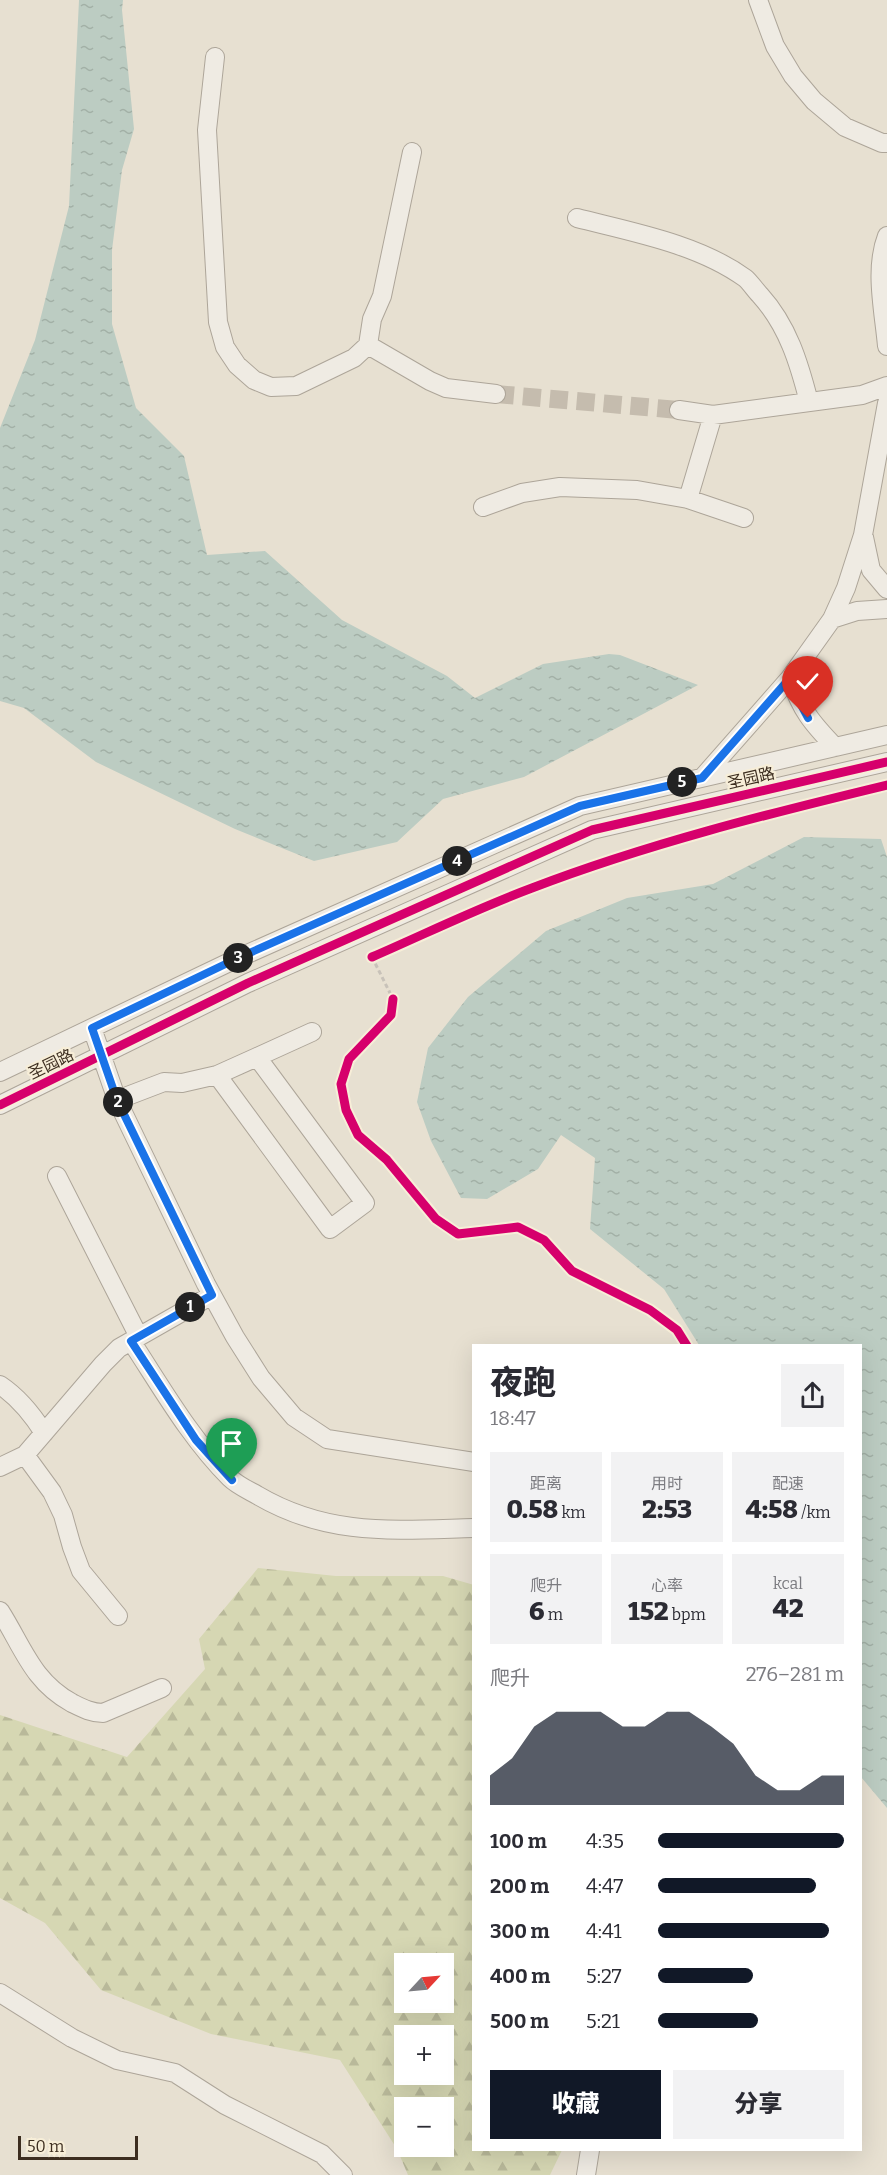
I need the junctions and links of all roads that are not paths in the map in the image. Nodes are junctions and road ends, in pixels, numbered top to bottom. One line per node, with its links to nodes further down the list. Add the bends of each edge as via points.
1 (758, 0): 3 (street, via 775,46 814,101 845,127)
2 (215, 57): 7 (street, via 207,130 218,321 225,347 254,380 272,387 296,386 354,358)
3 (887, 143)
4 (412, 152): 7 (street, via 392,255)
5 (577, 218): 11 (street, via 662,240 705,256 746,279 781,322 799,364)
6 (887, 236): 8 (street, via 881,251)
7 (368, 345): 10 (street, via 446,388)
8 (887, 346)
9 (887, 386): 11 (street, via 862,395)
10 (496, 394)
11 (809, 402): 14 (street)
12 (887, 403): 18 (street)
13 (679, 410): 14 (street)
14 (713, 415): 15 (street)
15 (688, 499): 16 (street, via 637,490 560,487 522,493); 17 (street)
16 (483, 507)
17 (744, 518)
18 (863, 535): 19 (street, via 871,570); 21 (street)
19 (887, 589)
20 (887, 609): 21 (street, via 857,611)
21 (832, 619): 22 (street)
22 (790, 678): 24 (street, via 808,718); 26 (street)
23 (887, 735): 24 (street, 圣园路)
24 (835, 747): 26 (street, 圣园路)
25 (887, 762): 29 (street, 圣园路, via 591,830 248,982)
26 (702, 778): 27 (street, 圣园路, via 580,806 236,959)
27 (92, 1028): 29 (street); 31 (street, 圣园路)
28 (312, 1032): 30 (street)
29 (103, 1054): 33 (street); 34 (street, 圣园路)
30 (257, 1057): 32 (street); 32 (street, via 365,1203 330,1229)
31 (0, 1072)
32 (217, 1075): 33 (street, via 182,1083 164,1082)
33 (117, 1100): 36 (street)
34 (0, 1105)
35 (57, 1176): 37 (street)
36 (212, 1295): 37 (street); 41 (street, via 261,1378 294,1417 327,1439)
37 (135, 1339): 39 (street, via 103,1364); 43 (street, via 196,1440 232,1480 281,1509 335,1525 385,1530)
38 (0, 1385): 39 (street, via 12,1393)
39 (44, 1433): 40 (street)
40 (25, 1455): 42 (street); 45 (street, via 59,1507 81,1571)
41 (472, 1462)
42 (0, 1467)
43 (472, 1528)
44 (0, 1611): 46 (street, via 37,1673 53,1692 75,1704 103,1713)
45 (118, 1616)
46 (162, 1688)
47 (0, 1993): 49 (street, via 72,2038 117,2060 175,2073 225,2105 322,2154)
48 (590, 2151): 50 (street)
49 (343, 2175)
50 (586, 2175)

